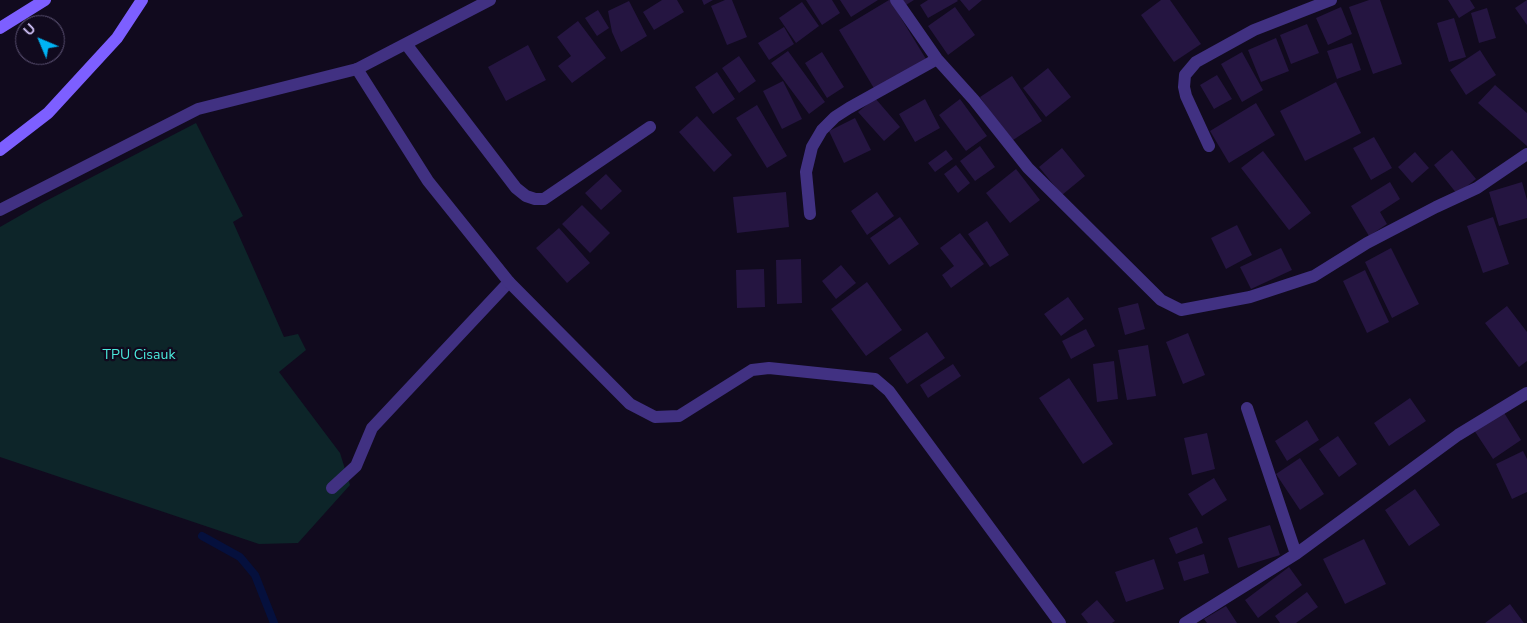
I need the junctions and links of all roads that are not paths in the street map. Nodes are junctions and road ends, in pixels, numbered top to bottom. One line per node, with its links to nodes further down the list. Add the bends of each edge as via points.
1 (45, 0): 6 (street)
2 (142, 0): 12 (street, via 116,38 48,113)
3 (490, 0): 7 (street)
4 (896, 0): 8 (street)
5 (1331, 0): 11 (street, via 1254,30 1196,62 1185,75 1186,96)
6 (0, 28)
7 (406, 44): 9 (street); 10 (street, via 516,188 534,199 544,199)
8 (937, 59): 13 (street, via 1028,168 1161,300 1181,310 1250,297 1314,276 1367,243 1477,188); 15 (street, via 849,108 822,130 812,148 806,172)
9 (357, 69): 14 (street, via 198,109); 16 (street, via 428,182)
10 (650, 127)
11 (1209, 146)
12 (0, 150)
13 (1527, 154)
14 (0, 210)
15 (810, 214)
16 (509, 282): 19 (street, via 372,428 356,466); 21 (street, via 630,404 654,417 680,416 752,370 769,368 875,379 889,391)
17 (1527, 394): 20 (street, via 1458,435)
18 (1247, 408): 20 (street)
19 (332, 488)
20 (1296, 554): 22 (street)
21 (1060, 623)
22 (1185, 623)

